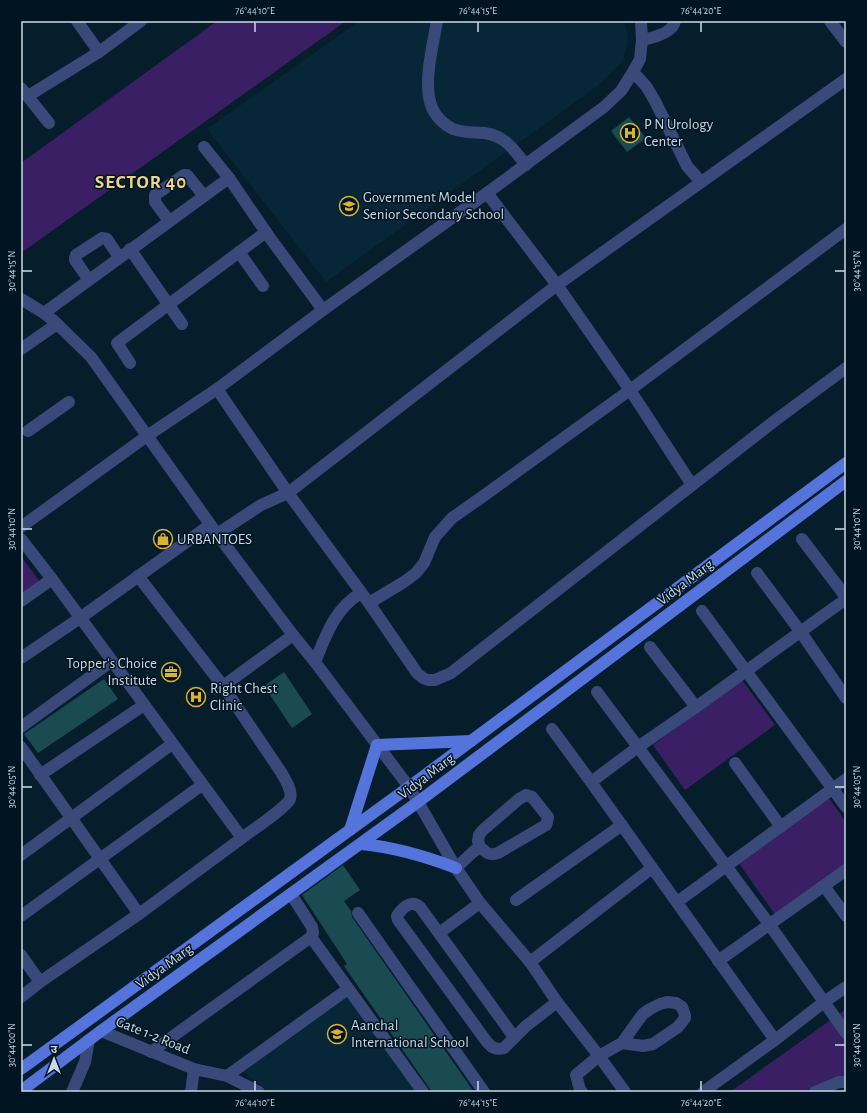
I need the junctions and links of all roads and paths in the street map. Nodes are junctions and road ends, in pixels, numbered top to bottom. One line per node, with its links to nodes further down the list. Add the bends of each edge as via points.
1 (77, 21): 9 (street)
2 (141, 21): 9 (street)
3 (437, 21): 15 (street, via 429,68 428,92 431,107 443,123 453,129 499,137 512,146)
4 (641, 21): 7 (street)
5 (675, 21): 7 (street, via 669,30 661,35)
6 (830, 21): 8 (street)
7 (642, 40): 10 (street, via 640,59)
8 (846, 42)
9 (99, 52): 12 (street)
10 (633, 72): 15 (street, via 621,91 604,107); 17 (street, via 646,86 687,166)
11 (846, 79): 17 (street)
12 (24, 92): 13 (street)
13 (49, 123)
14 (204, 147): 16 (street)
15 (526, 164): 18 (street)
16 (229, 178): 19 (street); 22 (street)
17 (701, 182): 27 (street)
18 (487, 193): 27 (street); 31 (street)
19 (204, 196): 20 (street); 20 (street, via 184,175 155,195 155,202)
20 (169, 221): 23 (street)
21 (846, 229): 39 (street)
22 (266, 232): 24 (street); 31 (street)
23 (130, 250): 25 (street); 30 (street)
24 (239, 252): 28 (street); 30 (street)
25 (120, 258): 26 (street); 26 (street, via 107,239 102,238 76,255 75,260)
26 (89, 280): 32 (street)
27 (557, 285): 39 (street); 46 (street)
28 (263, 286)
29 (21, 299): 32 (street)
30 (169, 303): 34 (street); 36 (street, via 117,343)
31 (323, 310): 38 (street)
32 (44, 313): 33 (street)
33 (57, 324): 35 (street); 42 (street, via 91,357)
34 (182, 324)
35 (21, 349)
36 (130, 363)
37 (846, 368): 45 (street)
38 (217, 389): 42 (street); 46 (street)
39 (630, 390): 45 (street); 57 (street, via 452,518 435,536 424,563 416,573)
40 (69, 402): 41 (street)
41 (28, 431)
42 (147, 436): 47 (street); 48 (street)
43 (846, 463): 74 (main road, Vidya Marg)
44 (846, 481): 86 (main road, Vidya Marg)
45 (692, 485): 57 (street, via 444,677 434,680 423,678)
46 (288, 493): 48 (street); 54 (street)
47 (21, 527)
48 (213, 529): 52 (street); 61 (street)
49 (21, 539): 53 (street)
50 (802, 539): 55 (street)
51 (757, 573): 60 (street)
52 (138, 576): 59 (street); 67 (street)
53 (52, 579): 56 (street); 59 (street)
54 (361, 593): 57 (street); 65 (street, via 352,598 331,623)
55 (846, 598): 60 (street)
56 (21, 601)
57 (369, 603)
58 (702, 611): 66 (street)
59 (80, 618): 63 (street); 64 (street)
60 (800, 632): 66 (street); 69 (street)
61 (293, 635): 65 (street); 67 (street)
62 (650, 646): 71 (street)
63 (21, 658)
64 (112, 661): 70 (street); 72 (street)
65 (315, 662): 76 (street)
66 (747, 670): 71 (street); 85 (street)
67 (223, 686): 92 (street, via 281,772 291,793 285,805)
68 (597, 692): 78 (street)
69 (846, 698)
70 (144, 704): 75 (street); 80 (street)
71 (696, 707): 78 (street)
72 (21, 727)
73 (552, 729): 82 (street)
74 (471, 741): 76 (main road); 84 (main road, Vidya Marg)
75 (172, 744): 83 (street); 88 (street)
76 (377, 745): 84 (street); 91 (main road)
77 (21, 747): 80 (street)
78 (638, 747): 82 (street); 97 (street)
79 (735, 763): 90 (street)
80 (40, 775): 88 (street)
81 (846, 779): 85 (street)
82 (591, 782): 89 (street)
83 (202, 785): 92 (street); 96 (street)
84 (409, 788): 86 (street); 91 (main road, Vidya Marg)
85 (833, 789): 87 (street); 90 (street)
86 (418, 802): 93 (main road, Vidya Marg); 98 (street)
87 (846, 807)
88 (72, 817): 95 (street); 96 (street)
89 (622, 825): 99 (street); 103 (street)
90 (781, 827): 97 (street)
91 (350, 830): 130 (main road, Vidya Marg)
92 (242, 838): 107 (street)
93 (361, 844): 98 (main road, via 397,850); 102 (main road, Vidya Marg)
94 (480, 847): 94 (street, via 479,835 483,830 526,795 532,797 548,817 546,825 498,853 493,855); 98 (street)
95 (21, 855)
96 (101, 859): 107 (street); 108 (street)
97 (726, 866): 105 (street); 110 (street)
98 (456, 868): 104 (street)
99 (652, 868): 105 (street); 115 (street)
100 (846, 870): 101 (street)
101 (824, 886): 109 (street); 110 (street)
102 (291, 894): 112 (street, via 312,926); 122 (main road, Vidya Marg)
103 (516, 900)
104 (480, 902): 111 (street); 115 (street)
105 (677, 902): 114 (street)
106 (358, 913): 140 (street)
107 (139, 914): 116 (street)
108 (21, 916)
109 (846, 916)
110 (769, 924): 114 (street); 121 (street)
111 (439, 933): 124 (street); 124 (street, via 417,905 407,906 397,916 421,953 490,1046 495,1049 504,1048)
112 (311, 937): 118 (street); 128 (street)
113 (21, 955): 116 (street)
114 (718, 961): 126 (street)
115 (530, 962): 120 (street)
116 (40, 982): 119 (street)
117 (846, 986): 121 (street)
118 (348, 989): 132 (street); 139 (street)
119 (21, 997)
120 (557, 1002): 124 (street); 129 (street)
121 (824, 1002): 123 (street); 126 (street)
122 (101, 1031): 125 (main road, Vidya Marg); 128 (street, Gate 1-2 Road)
123 (846, 1033)
124 (514, 1038)
125 (89, 1040): 134 (main road, Vidya Marg); 136 (street, via 85,1062)
126 (775, 1040): 142 (street)
127 (622, 1043): 127 (street, via 643,1014 650,1009 667,1002 682,1007 685,1015 682,1022 653,1044 643,1046); 129 (street)
128 (151, 1052): 131 (street, Gate 1-2 Road)
129 (599, 1056): 135 (street); 141 (street, via 576,1075)
130 (21, 1069)
131 (194, 1069): 132 (street); 137 (street, Gate 1-2 Road)
132 (227, 1076): 138 (street)
133 (846, 1082): 143 (street)
134 (21, 1091)
135 (621, 1091)
136 (72, 1092)
137 (191, 1092)
138 (259, 1092)
139 (423, 1092)
140 (484, 1092)
141 (582, 1092)
142 (703, 1092)
143 (815, 1092)

